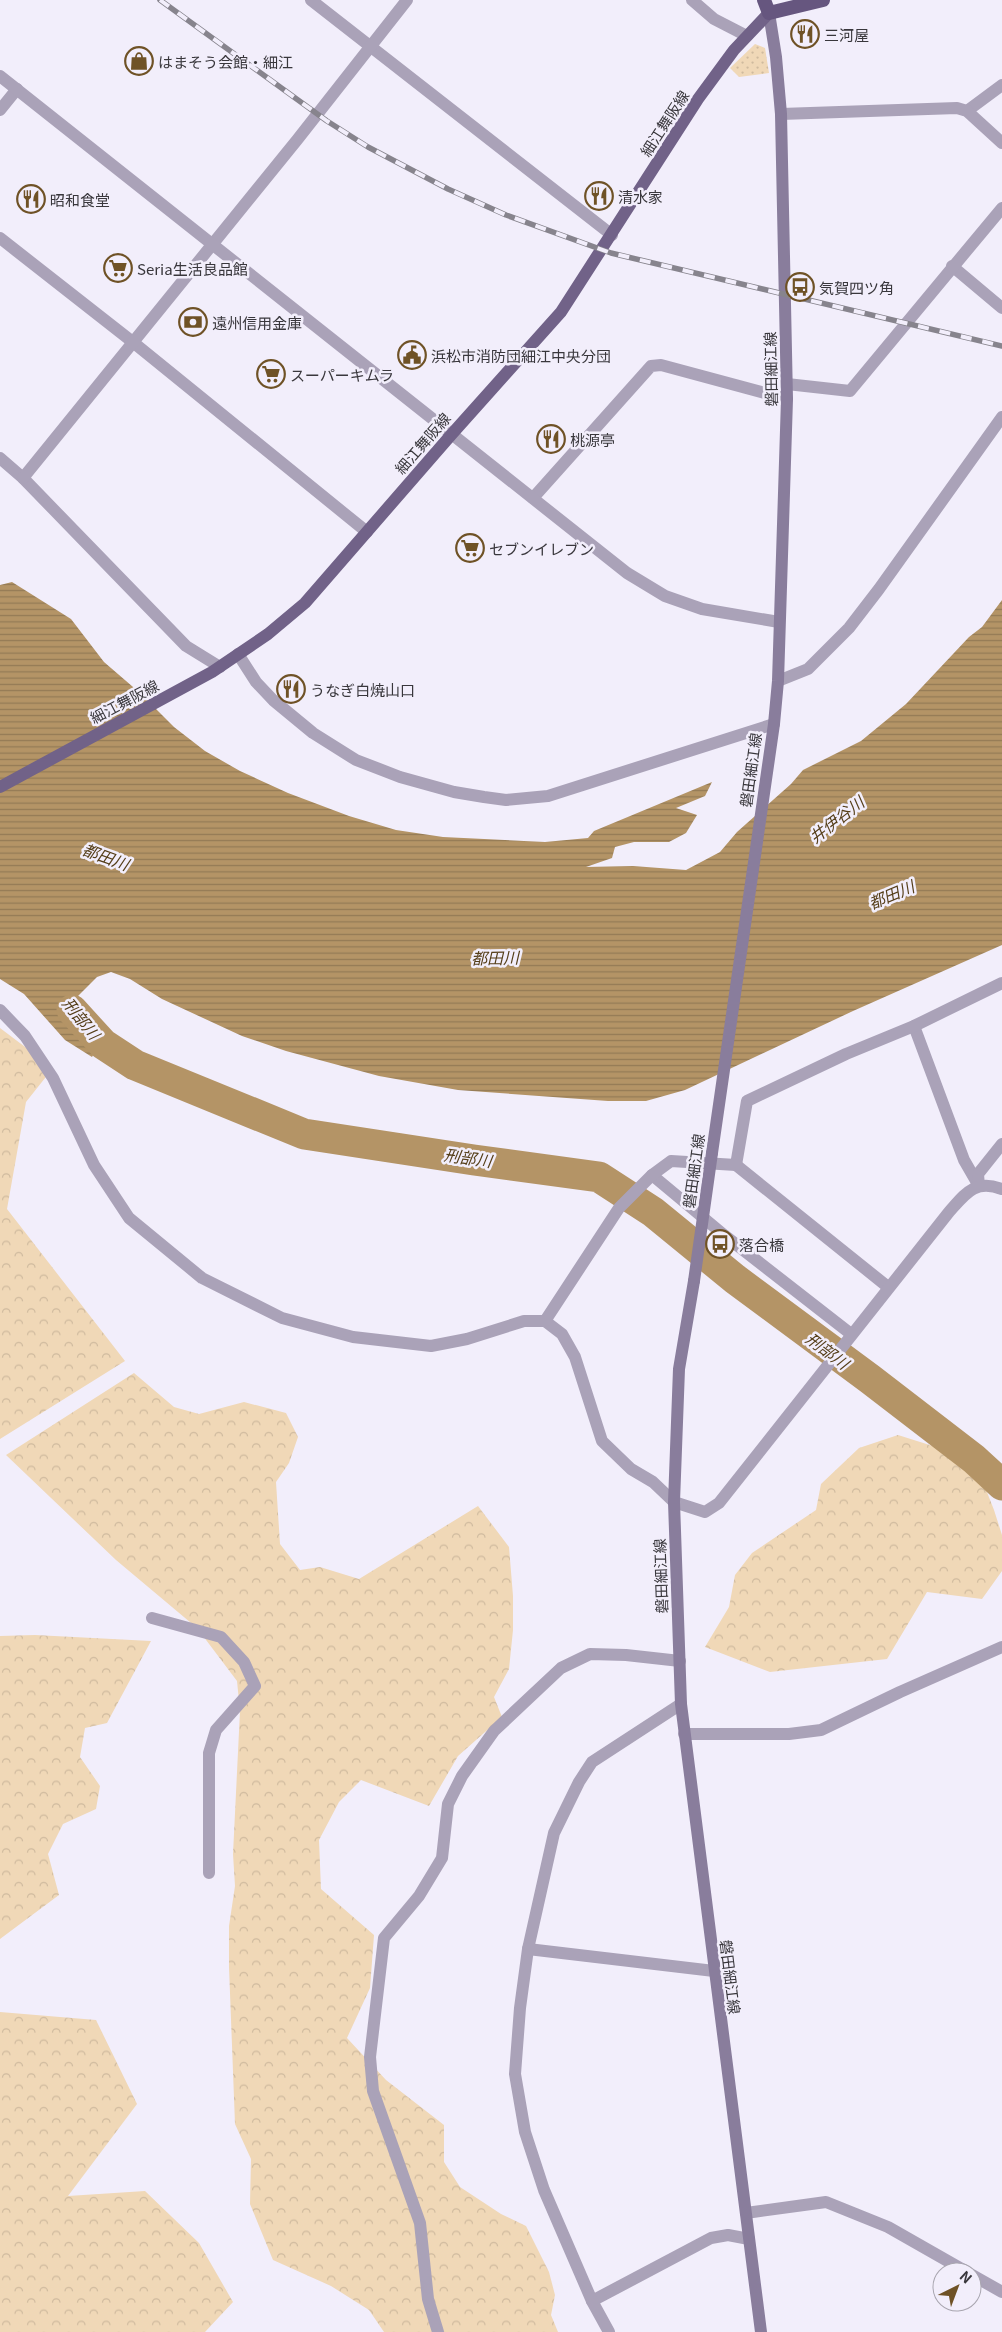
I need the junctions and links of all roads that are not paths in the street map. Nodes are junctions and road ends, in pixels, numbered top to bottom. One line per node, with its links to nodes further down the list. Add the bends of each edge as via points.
1 (311, 0): 7 (street)
2 (407, 0): 7 (street)
3 (692, 0): 6 (street, via 714,19)
4 (823, 0): 5 (highway)
5 (766, 6): 6 (main road, 細江舞阪線); 13 (main road, 磐田細江線, via 776,57)
6 (746, 36): 16 (main road, 細江舞阪線, via 698,99)
7 (371, 46): 16 (street); 18 (street)
8 (0, 76): 10 (street)
9 (1002, 85): 12 (street)
10 (17, 89): 11 (street); 18 (street)
11 (0, 110)
12 (967, 111): 13 (street, via 939,108); 14 (street)
13 (781, 114): 22 (main road, 磐田細江線)
14 (1002, 143)
15 (1002, 208): 19 (street)
16 (612, 235): 25 (main road, 細江舞阪線, via 561,312)
17 (0, 238): 21 (street)
18 (213, 244): 21 (street); 25 (street)
19 (952, 266): 20 (street); 22 (street, via 850,392)
20 (1002, 308)
21 (134, 343): 27 (street); 29 (street)
22 (787, 384): 23 (main road, 磐田細江線)
23 (787, 399): 28 (street, via 661,364 651,366); 30 (main road, 磐田細江線)
24 (1002, 417): 33 (street, via 849,628 808,668)
25 (451, 435): 28 (street); 29 (main road, 細江舞阪線)
26 (0, 458): 27 (street)
27 (23, 478): 32 (street, via 186,646)
28 (533, 498): 30 (street, via 627,573 665,596 702,608)
29 (368, 532): 31 (main road, 細江舞阪線, via 305,603)
30 (779, 622): 33 (main road, 磐田細江線)
31 (238, 654): 32 (main road, 細江舞阪線); 34 (street, via 256,682 273,700 313,733 356,760 436,787 506,800 548,796)
32 (216, 670): 35 (main road, 細江舞阪線)
33 (778, 681): 34 (main road, 磐田細江線)
34 (774, 724): 47 (main road, 磐田細江線, bridge, via 679,1369)
35 (0, 787)
36 (1002, 983): 38 (street)
37 (0, 1010): 45 (street, via 25,1036 53,1078 94,1165 129,1218 202,1278 282,1318 353,1337 432,1346 524,1321)
38 (914, 1026): 40 (street, via 747,1101); 42 (street, via 964,1160)
39 (1002, 1144): 42 (street, via 978,1174)
40 (736, 1165): 41 (street, via 671,1161); 44 (street)
41 (649, 1178): 45 (street, via 619,1208); 46 (street)
42 (979, 1186): 43 (street); 44 (street, via 968,1191 949,1212)
43 (1002, 1189)
44 (888, 1287): 46 (street)
45 (544, 1321): 47 (street, via 562,1334 574,1357 602,1441 631,1469 653,1482)
46 (851, 1334): 47 (street, via 719,1503 705,1512)
47 (674, 1502): 50 (main road, 磐田細江線)
48 (152, 1618): 53 (street, via 221,1636 244,1662 255,1686 216,1730 209,1753)
49 (1002, 1647): 52 (street, via 821,1730 789,1734)
50 (680, 1661): 51 (main road, 磐田細江線); 62 (street, via 590,1654 561,1668 494,1731 462,1776 448,1804 442,1858 419,1896 384,1938 370,2057 373,2091 420,2223 428,2299)
51 (681, 1704): 52 (main road, 磐田細江線); 54 (street, via 592,1762 579,1782 554,1833)
52 (684, 1734): 55 (main road, 磐田細江線)
53 (209, 1873)
54 (528, 1949): 55 (street); 61 (street, via 515,2074 525,2132 544,2190)
55 (714, 1970): 56 (main road, 磐田細江線)
56 (746, 2214): 57 (main road, 磐田細江線); 58 (street, via 826,2202 888,2227)
57 (749, 2239): 61 (street, via 728,2234 711,2238); 64 (main road, 磐田細江線)
58 (949, 2262)
59 (982, 2281): 60 (street)
60 (1002, 2292)
61 (592, 2301): 63 (street)
62 (438, 2332)
63 (609, 2332)
64 (761, 2332)

